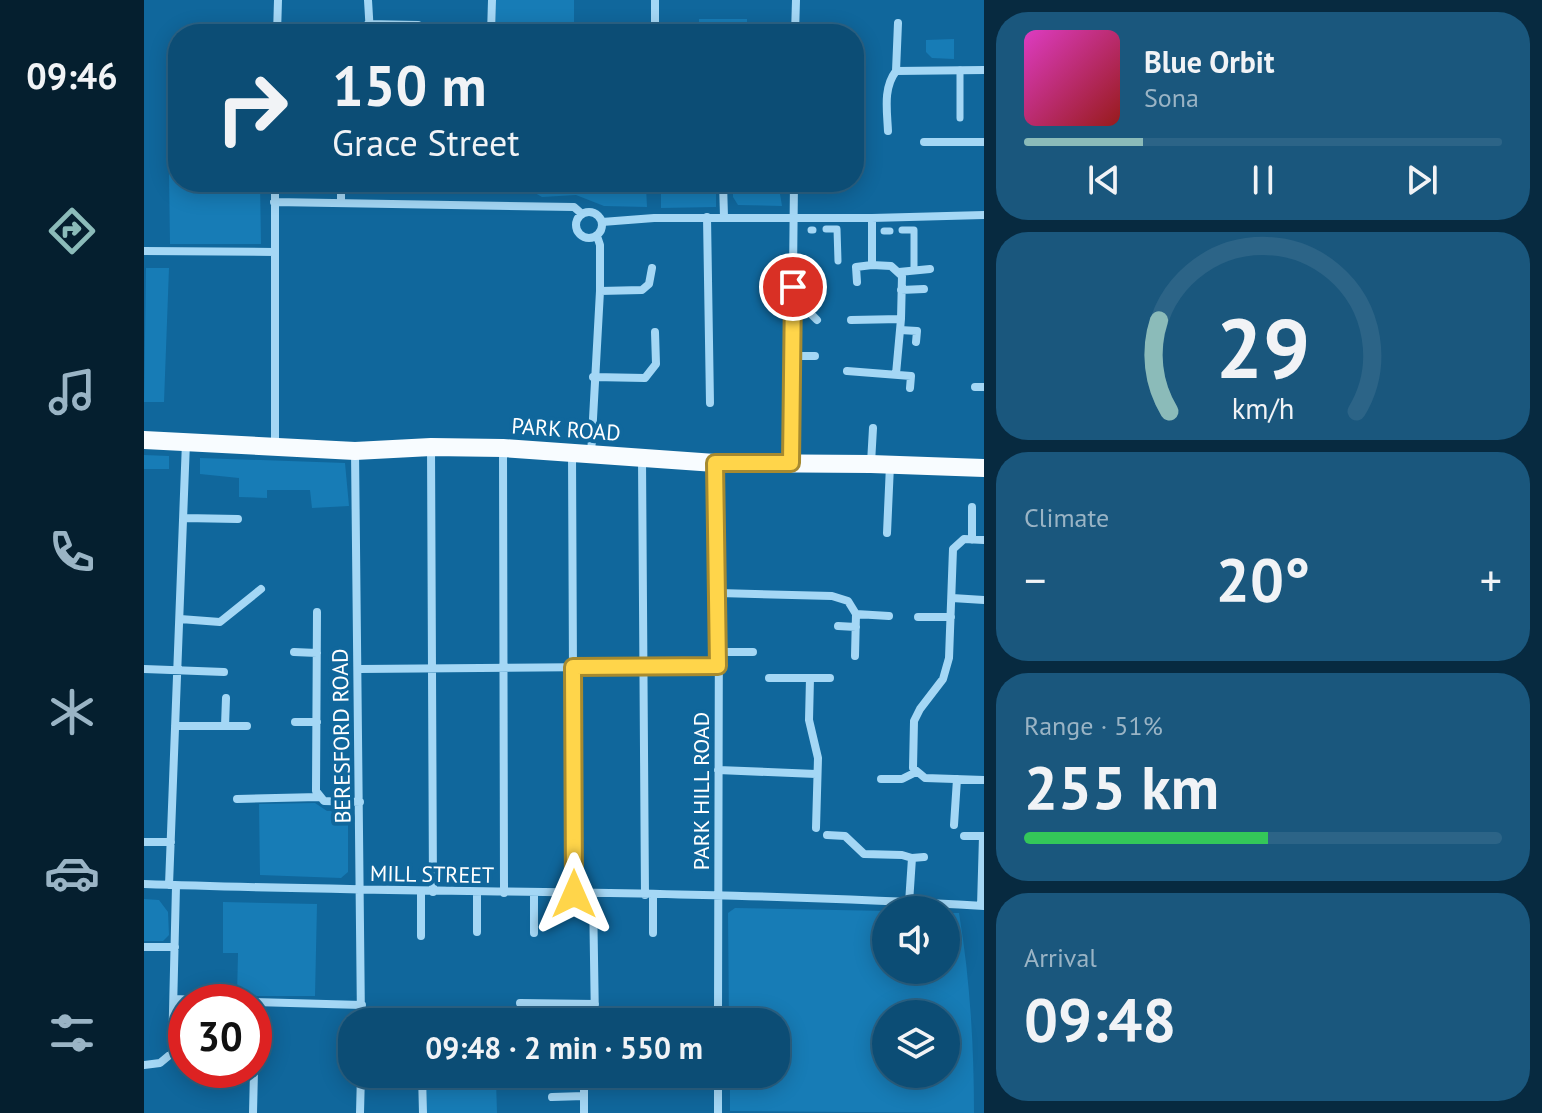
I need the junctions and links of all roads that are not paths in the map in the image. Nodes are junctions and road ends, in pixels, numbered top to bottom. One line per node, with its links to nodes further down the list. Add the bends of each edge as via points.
1 (278, 0): 7 (street)
2 (368, 0): 8 (street)
3 (492, 0): 9 (street)
4 (655, 0): 10 (street)
5 (796, 0): 11 (street)
6 (898, 23): 14 (street)
7 (277, 24)
8 (369, 24)
9 (491, 24)
10 (655, 24)
11 (795, 24)
12 (960, 70): 13 (street); 14 (street); 15 (street)
13 (984, 70)
14 (896, 71): 16 (street, via 887,93)
15 (960, 118)
16 (888, 131)
17 (924, 142): 18 (street)
18 (984, 142)
19 (274, 192): 23 (street)
20 (341, 192): 24 (street)
21 (723, 192): 28 (street)
22 (794, 192): 29 (street)
23 (274, 202): 24 (street); 36 (street)
24 (341, 202): 25 (street, via 574,207)
25 (582, 214): 31 (street, via 595,213); 34 (street, via 576,222 578,233 588,239)
26 (984, 215): 30 (street)
27 (707, 217): 28 (street); 31 (street); 62 (street)
28 (724, 217): 29 (street)
29 (794, 217): 30 (street); 37 (street)
30 (872, 218): 39 (street)
31 (602, 222): 34 (street)
32 (813, 230): 38 (street, via 837,229)
33 (894, 231): 42 (street, via 914,230)
34 (597, 236): 48 (street)
35 (144, 251): 36 (street)
36 (275, 252): 66 (street)
37 (793, 261): 44 (street, via 810,262); 49 (street)
38 (838, 261)
39 (872, 265): 43 (street); 45 (street, via 856,267)
40 (652, 268): 48 (street, via 642,290)
41 (930, 269): 42 (street)
42 (914, 270): 43 (street)
43 (899, 272): 47 (street)
44 (818, 273)
45 (857, 282)
46 (924, 289): 47 (street)
47 (901, 290): 50 (street)
48 (600, 291): 60 (street)
49 (793, 313): 51 (street, via 810,313); 56 (street)
50 (901, 319): 52 (street); 53 (street)
51 (817, 320)
52 (851, 320)
53 (900, 330): 55 (street, via 917,331); 59 (street)
54 (655, 332): 60 (street, via 656,364 645,378)
55 (916, 342)
56 (792, 356): 57 (street); 73 (street)
57 (815, 356)
58 (847, 371): 59 (street)
59 (896, 374): 61 (street, via 911,376)
60 (593, 377): 70 (street)
61 (910, 388)
62 (710, 403)
63 (873, 428): 74 (street)
64 (144, 440): 65 (highway, PARK ROAD)
65 (186, 440): 66 (highway, PARK ROAD); 77 (street)
66 (275, 446): 69 (highway, PARK ROAD)
67 (431, 447): 68 (highway, PARK ROAD); 69 (highway, PARK ROAD); 102 (street)
68 (503, 448): 70 (highway, PARK ROAD); 103 (street)
69 (355, 451): 105 (street, BERESFORD ROAD)
70 (581, 454): 71 (highway, PARK ROAD); 101 (street)
71 (642, 459): 72 (highway, PARK ROAD); 99 (street)
72 (715, 463): 73 (highway, PARK ROAD); 83 (street, PARK HILL ROAD)
73 (791, 463): 74 (highway, PARK ROAD)
74 (880, 464): 75 (highway, PARK ROAD); 79 (street)
75 (984, 468)
76 (972, 507): 80 (street)
77 (184, 518): 78 (street); 91 (street)
78 (238, 519)
79 (887, 533)
80 (972, 540): 81 (street); 84 (street, via 964,539 953,549)
81 (984, 540)
82 (261, 589): 91 (street, via 220,622)
83 (719, 593): 86 (street, via 832,596 848,601); 95 (street, PARK HILL ROAD)
84 (952, 598): 85 (street); 89 (street)
85 (984, 600)
86 (856, 614): 87 (street); 93 (street)
87 (889, 616)
88 (918, 617): 89 (street)
89 (951, 617): 118 (street, via 943,679 914,721)
90 (320, 618): 97 (street)
91 (180, 619): 106 (street)
92 (838, 626): 93 (street)
93 (856, 627): 98 (street)
94 (294, 652): 97 (street)
95 (718, 652): 96 (street); 100 (street, PARK HILL ROAD)
96 (753, 652)
97 (317, 653): 113 (street)
98 (855, 656)
99 (643, 666): 100 (street); 101 (street); 144 (street)
100 (718, 666): 117 (street, PARK HILL ROAD)
101 (573, 667): 103 (street); 142 (street)
102 (433, 668): 103 (street); 105 (street); 138 (street)
103 (504, 668): 140 (street)
104 (144, 669): 106 (street)
105 (359, 669): 125 (street, BERESFORD ROAD)
106 (178, 670): 107 (street); 114 (street)
107 (224, 672)
108 (769, 678): 109 (street)
109 (810, 678): 110 (street); 119 (street)
110 (830, 678)
111 (226, 698): 115 (street)
112 (295, 722): 113 (street)
113 (317, 722): 123 (street)
114 (175, 726): 115 (street); 131 (street)
115 (225, 726): 116 (street)
116 (247, 726)
117 (718, 770): 119 (street); 145 (street, PARK HILL ROAD)
118 (916, 772): 120 (street, via 902,779); 121 (street, via 925,778)
119 (816, 774): 127 (street)
120 (881, 779)
121 (957, 779): 122 (street); 126 (street)
122 (984, 780)
123 (319, 797): 124 (street); 125 (street)
124 (237, 799)
125 (360, 802): 136 (street, BERESFORD ROAD)
126 (954, 825)
127 (816, 828)
128 (827, 835): 133 (street, via 845,836 864,854)
129 (964, 836): 149 (street, via 983,836)
130 (144, 842): 131 (street)
131 (171, 842): 135 (street)
132 (924, 857): 133 (street)
133 (912, 858): 146 (street)
134 (144, 884): 135 (street, MILL STREET)
135 (173, 885): 136 (street, MILL STREET); 155 (street)
136 (360, 891): 137 (street, MILL STREET); 160 (street, BERESFORD ROAD)
137 (421, 892): 138 (street, MILL STREET); 153 (street)
138 (433, 892): 139 (street, MILL STREET)
139 (477, 893): 140 (street, MILL STREET); 150 (street)
140 (504, 893): 141 (street, MILL STREET)
141 (534, 893): 142 (street, MILL STREET); 151 (street)
142 (574, 894): 143 (street, MILL STREET)
143 (593, 894): 144 (street, MILL STREET); 159 (street)
144 (649, 895): 145 (street, MILL STREET); 152 (street)
145 (719, 896): 147 (street, MILL STREET); 163 (street, PARK HILL ROAD)
146 (909, 896)
147 (872, 902)
148 (960, 905): 149 (street, MILL STREET)
149 (982, 906)
150 (477, 932)
151 (534, 933)
152 (653, 933)
153 (421, 936)
154 (144, 947): 155 (street)
155 (175, 947): 156 (street)
156 (175, 984)
157 (272, 1002): 160 (street)
158 (520, 1003): 159 (street)
159 (595, 1004): 162 (street)
160 (362, 1005): 161 (street, BERESFORD ROAD)
161 (362, 1008)
162 (595, 1008)
163 (718, 1008)
164 (168, 1056): 165 (street)
165 (144, 1065)
166 (254, 1088): 173 (street)
167 (361, 1088): 174 (street)
168 (422, 1088): 175 (street)
169 (584, 1088): 171 (street)
170 (718, 1088): 177 (street)
171 (584, 1096): 172 (street); 176 (street)
172 (552, 1097)
173 (253, 1113)
174 (360, 1113)
175 (423, 1113)
176 (584, 1113)
177 (718, 1113)

